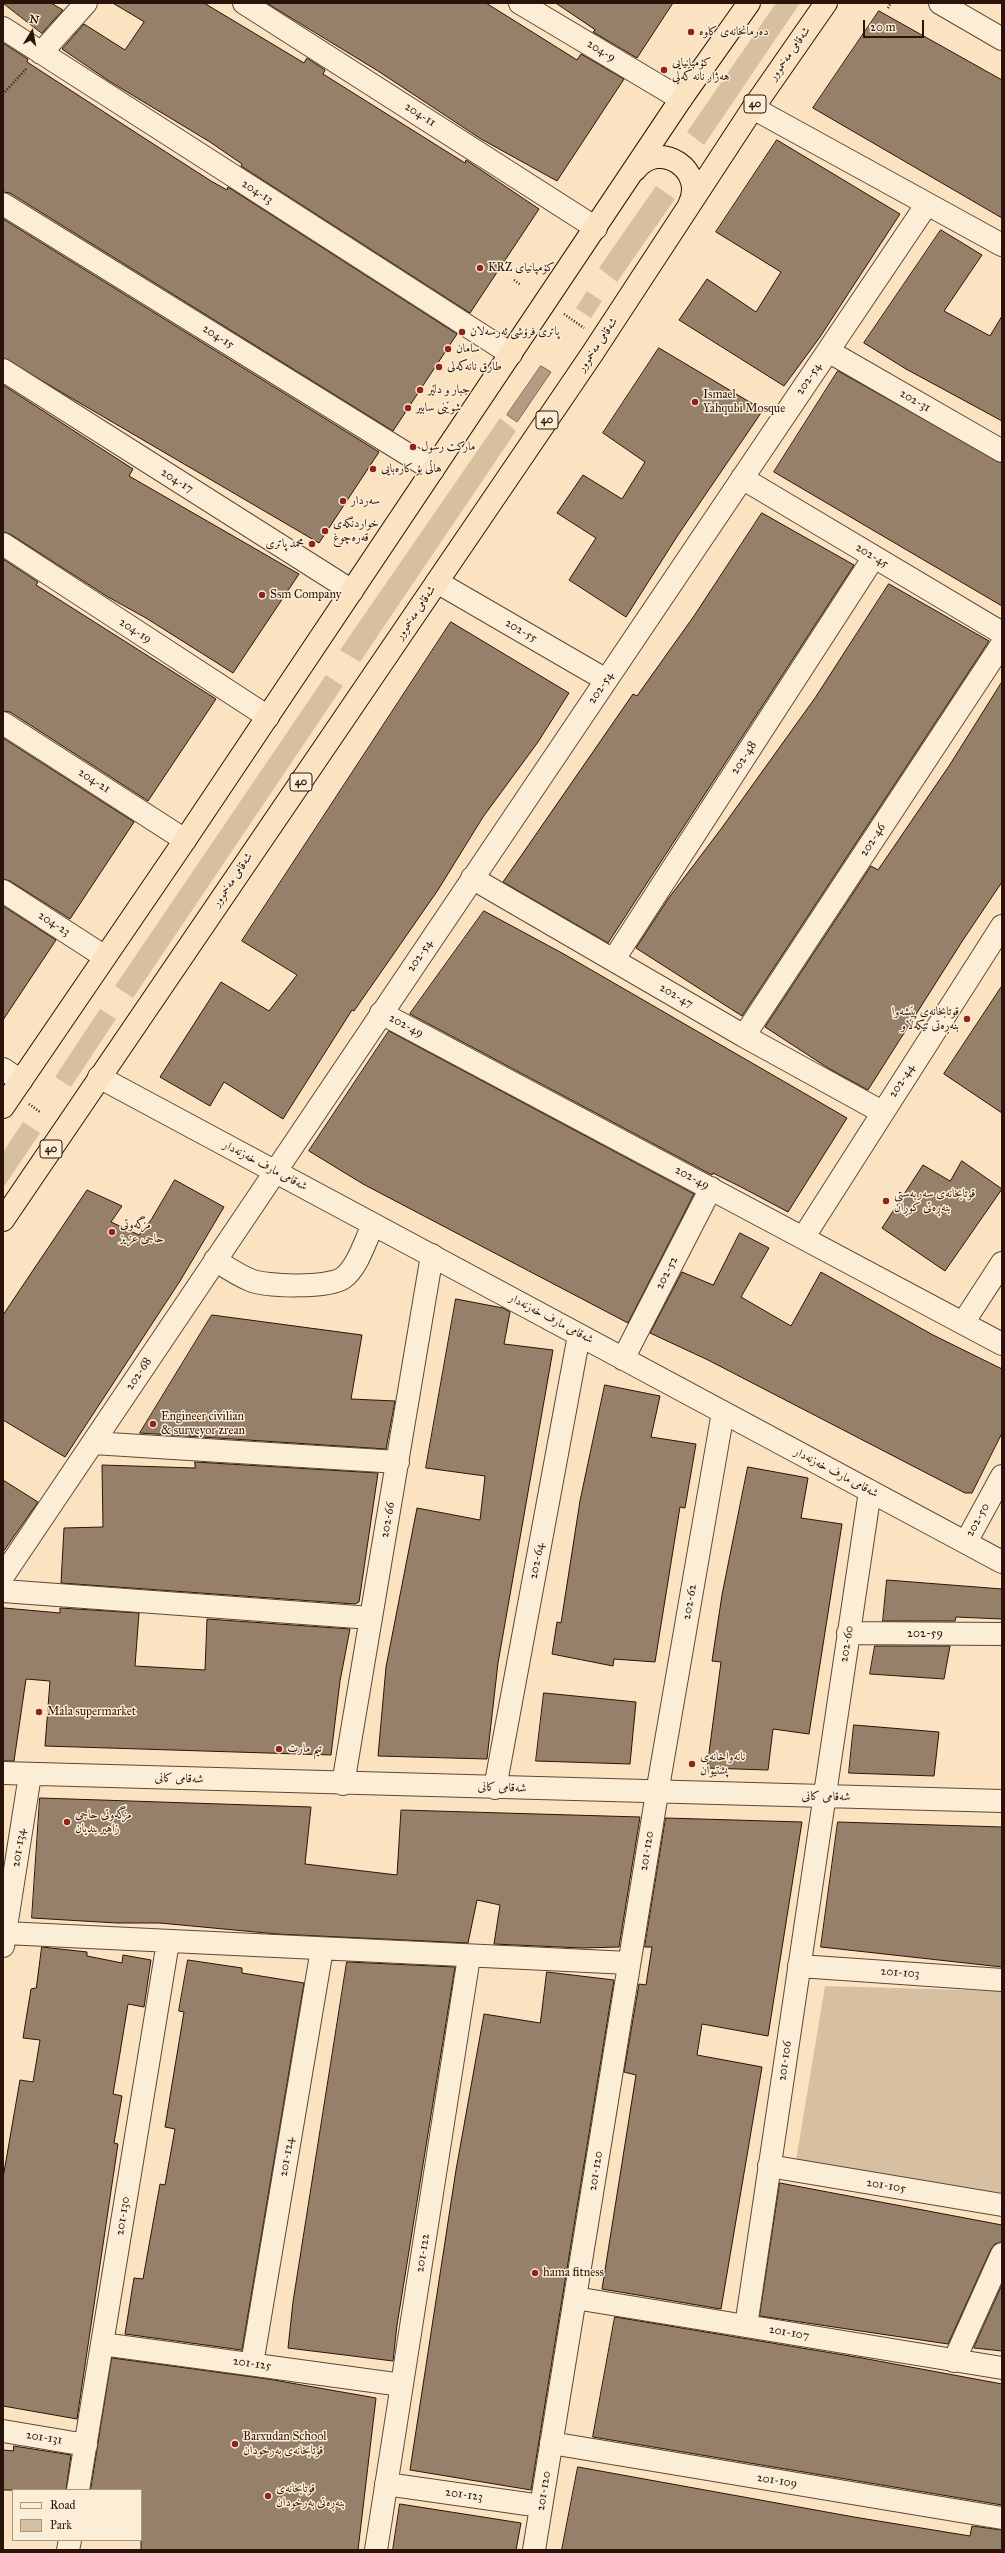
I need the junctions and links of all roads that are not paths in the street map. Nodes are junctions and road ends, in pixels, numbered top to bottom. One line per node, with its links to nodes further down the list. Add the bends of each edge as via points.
1 (86, 3): 9 (street)
2 (244, 3): 16 (street, 204-11)
3 (520, 3): 10 (street, 204-9)
4 (749, 3): 10 (highway)
5 (826, 3): 11 (highway, شەقامی مەخموور / 40)
6 (940, 3): 8 (street)
7 (3, 28): 9 (street, 204-13)
8 (1002, 39)
9 (41, 53): 19 (street, 204-13)
10 (681, 99): 12 (highway)
11 (753, 108): 14 (street); 15 (highway, شەقامی مەخموور / 40)
12 (631, 175): 15 (highway, via 642,162 652,158 668,157 678,162 686,169 693,184 693,195); 16 (highway)
13 (3, 204): 22 (street, 204-15)
14 (927, 204): 17 (street); 18 (street, 202-54)
15 (688, 208): 26 (highway, شەقامی مەخموور / 40)
16 (596, 228): 19 (highway)
17 (1002, 245)
18 (828, 351): 21 (street, 202-31); 23 (street, 202-54)
19 (511, 354): 22 (highway)
20 (3, 370): 27 (street, 204-17)
21 (1002, 451)
22 (433, 470): 27 (highway)
23 (742, 478): 25 (street, 202-45); 30 (street, 202-54)
24 (3, 544): 31 (street, 204-19)
25 (874, 557): 28 (street, 202-45); 38 (street, 202-48)
26 (437, 582): 30 (street, 202-55); 42 (highway, شەقامی مەخموور / 40)
27 (352, 591): 31 (highway)
28 (1002, 633)
29 (1002, 644): 40 (street, 202-46)
30 (606, 680): 34 (street, 202-54)
31 (268, 717): 33 (highway)
32 (3, 723): 33 (street, 204-21)
33 (185, 840): 37 (highway)
34 (472, 878): 38 (street, 202-47); 39 (street, 202-54)
35 (3, 891): 37 (street, 204-23)
36 (1002, 926): 45 (street, 202-44)
37 (105, 957): 43 (highway)
38 (614, 959): 40 (street, 202-47)
39 (381, 1013): 46 (street, 202-54); 47 (street, 202-49)
40 (744, 1036): 45 (street, 202-47)
41 (3, 1069): 43 (street)
42 (99, 1077): 46 (street, شەقامی مارف خەزنەدار); 48 (highway, شەقامی مەخموور / 40)
43 (21, 1080): 44 (highway)
44 (3, 1107)
45 (882, 1112): 50 (street, 202-44)
46 (274, 1171): 49 (street, شەقامی مارف خەزنەدار); 52 (street, 202-68)
47 (711, 1188): 50 (street, 202-49); 57 (street, 202-52)
48 (3, 1220)
49 (373, 1225): 51 (street, شەقامی مارف خەزنەدار); 52 (street, via 358,1259 344,1278 335,1283 282,1286 265,1284 250,1280)
50 (803, 1238): 54 (street, 202-49)
51 (432, 1256): 55 (street, شەقامی مارف خەزنەدار); 60 (street, 202-66)
52 (215, 1260): 59 (street, 202-68)
53 (1002, 1263): 54 (street)
54 (963, 1323): 56 (street, 202-49)
55 (579, 1335): 57 (street, شەقامی مارف خەزنەدار); 73 (street, 202-64)
56 (1002, 1344)
57 (623, 1358): 58 (street, شەقامی مارف خەزنەدار)
58 (723, 1412): 62 (street, شەقامی مارف خەزنەدار); 74 (street, 202-62)
59 (93, 1443): 60 (street); 65 (street, 202-68)
60 (398, 1462): 67 (street, 202-66)
61 (1002, 1476): 63 (street, 202-50)
62 (870, 1491): 63 (street, شەقامی مارف خەزنەدار); 68 (street, 202-60)
63 (966, 1542): 64 (street, شەقامی مارف خەزنەدار)
64 (1002, 1562)
65 (3, 1576)
66 (3, 1592): 67 (street)
67 (371, 1618): 72 (street, 202-66)
68 (848, 1634): 69 (street, 202-59); 75 (street, 202-60)
69 (1002, 1634)
70 (3, 1773): 71 (street, شەقامی کانی)
71 (30, 1775): 72 (street, شەقامی کانی); 77 (street, 201-134)
72 (342, 1784): 73 (street, شەقامی کانی)
73 (495, 1788): 74 (street, شەقامی کانی)
74 (657, 1792): 75 (street, شەقامی کانی); 81 (street, 201-120)
75 (824, 1797): 76 (street, شەقامی کانی); 82 (street, 201-106)
76 (1002, 1801)
77 (4, 1940): 78 (street)
78 (168, 1942): 79 (street); 89 (street, 201-130)
79 (322, 1949): 80 (street); 91 (street, 201-124)
80 (469, 1957): 81 (street); 93 (street, 201-122)
81 (629, 1963): 87 (street, 201-120)
82 (799, 1966): 83 (street, 201-103); 84 (street, 201-106)
83 (1002, 1980)
84 (769, 2166): 85 (street, 201-105); 88 (street, 201-106)
85 (1002, 2205)
86 (1002, 2254): 90 (street)
87 (575, 2298): 88 (street, 201-107); 95 (street, 201-120)
88 (746, 2326): 90 (street, 201-107)
89 (102, 2344): 91 (street, 201-125); 96 (street, 201-130)
90 (954, 2361): 92 (street, 201-107)
91 (252, 2364): 93 (street, 201-125)
92 (1002, 2368)
93 (402, 2385): 97 (street, 201-122)
94 (3, 2431): 96 (street, 201-131)
95 (551, 2443): 99 (street, 201-120); 100 (street, 201-109)
96 (86, 2445): 98 (street, 201-130)
97 (386, 2484): 99 (street, 201-123); 101 (street, 201-122)
98 (78, 2489)
99 (541, 2506): 102 (street, 201-120)
100 (1002, 2518)
101 (376, 2550)
102 (534, 2550)

